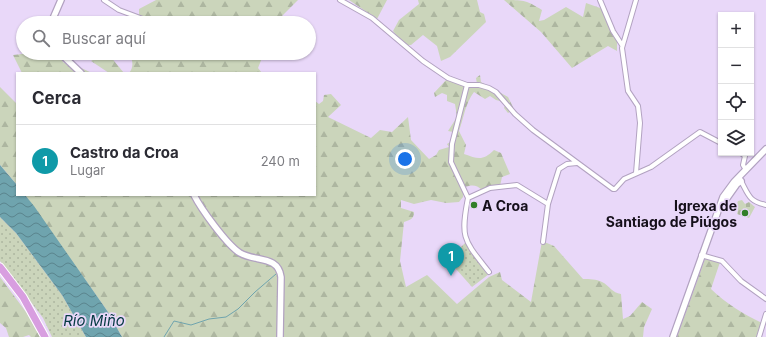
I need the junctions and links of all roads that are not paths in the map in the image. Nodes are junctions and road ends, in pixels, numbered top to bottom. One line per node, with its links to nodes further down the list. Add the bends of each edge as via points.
1 (60, 0): 6 (street)
2 (104, 0): 7 (street, via 119,10)
3 (340, 0): 11 (street, via 372,18 423,62 448,78)
4 (600, 0): 8 (street)
5 (636, 0): 8 (street)
6 (54, 16)
7 (137, 16)
8 (622, 45): 17 (street, via 628,91 638,106 640,123)
9 (67, 60): 10 (street)
10 (80, 72)
11 (467, 85): 15 (street, via 479,85 496,92 527,125); 20 (street, via 452,144 451,162)
12 (718, 141): 17 (street, via 700,132 651,167)
13 (766, 149): 16 (street)
14 (745, 156): 16 (street, via 743,165)
15 (578, 163): 17 (street, via 613,189 616,189 624,178); 21 (street, via 567,164 559,169)
16 (746, 170): 18 (street)
17 (636, 173)
18 (740, 179): 22 (street, via 750,198); 24 (street, via 723,197)
19 (195, 196): 30 (street, via 238,252 247,257 269,260 279,268)
20 (468, 198): 21 (street, via 490,188 517,185); 26 (street, via 464,235)
21 (548, 204): 23 (street)
22 (766, 205)
23 (543, 242)
24 (701, 255): 27 (street, via 722,261 741,281); 31 (street)
25 (0, 267): 29 (highway, via 24,297)
26 (489, 272)
27 (766, 299)
28 (766, 314): 32 (street)
29 (45, 337)
30 (280, 337)
31 (673, 337)
32 (759, 337)

